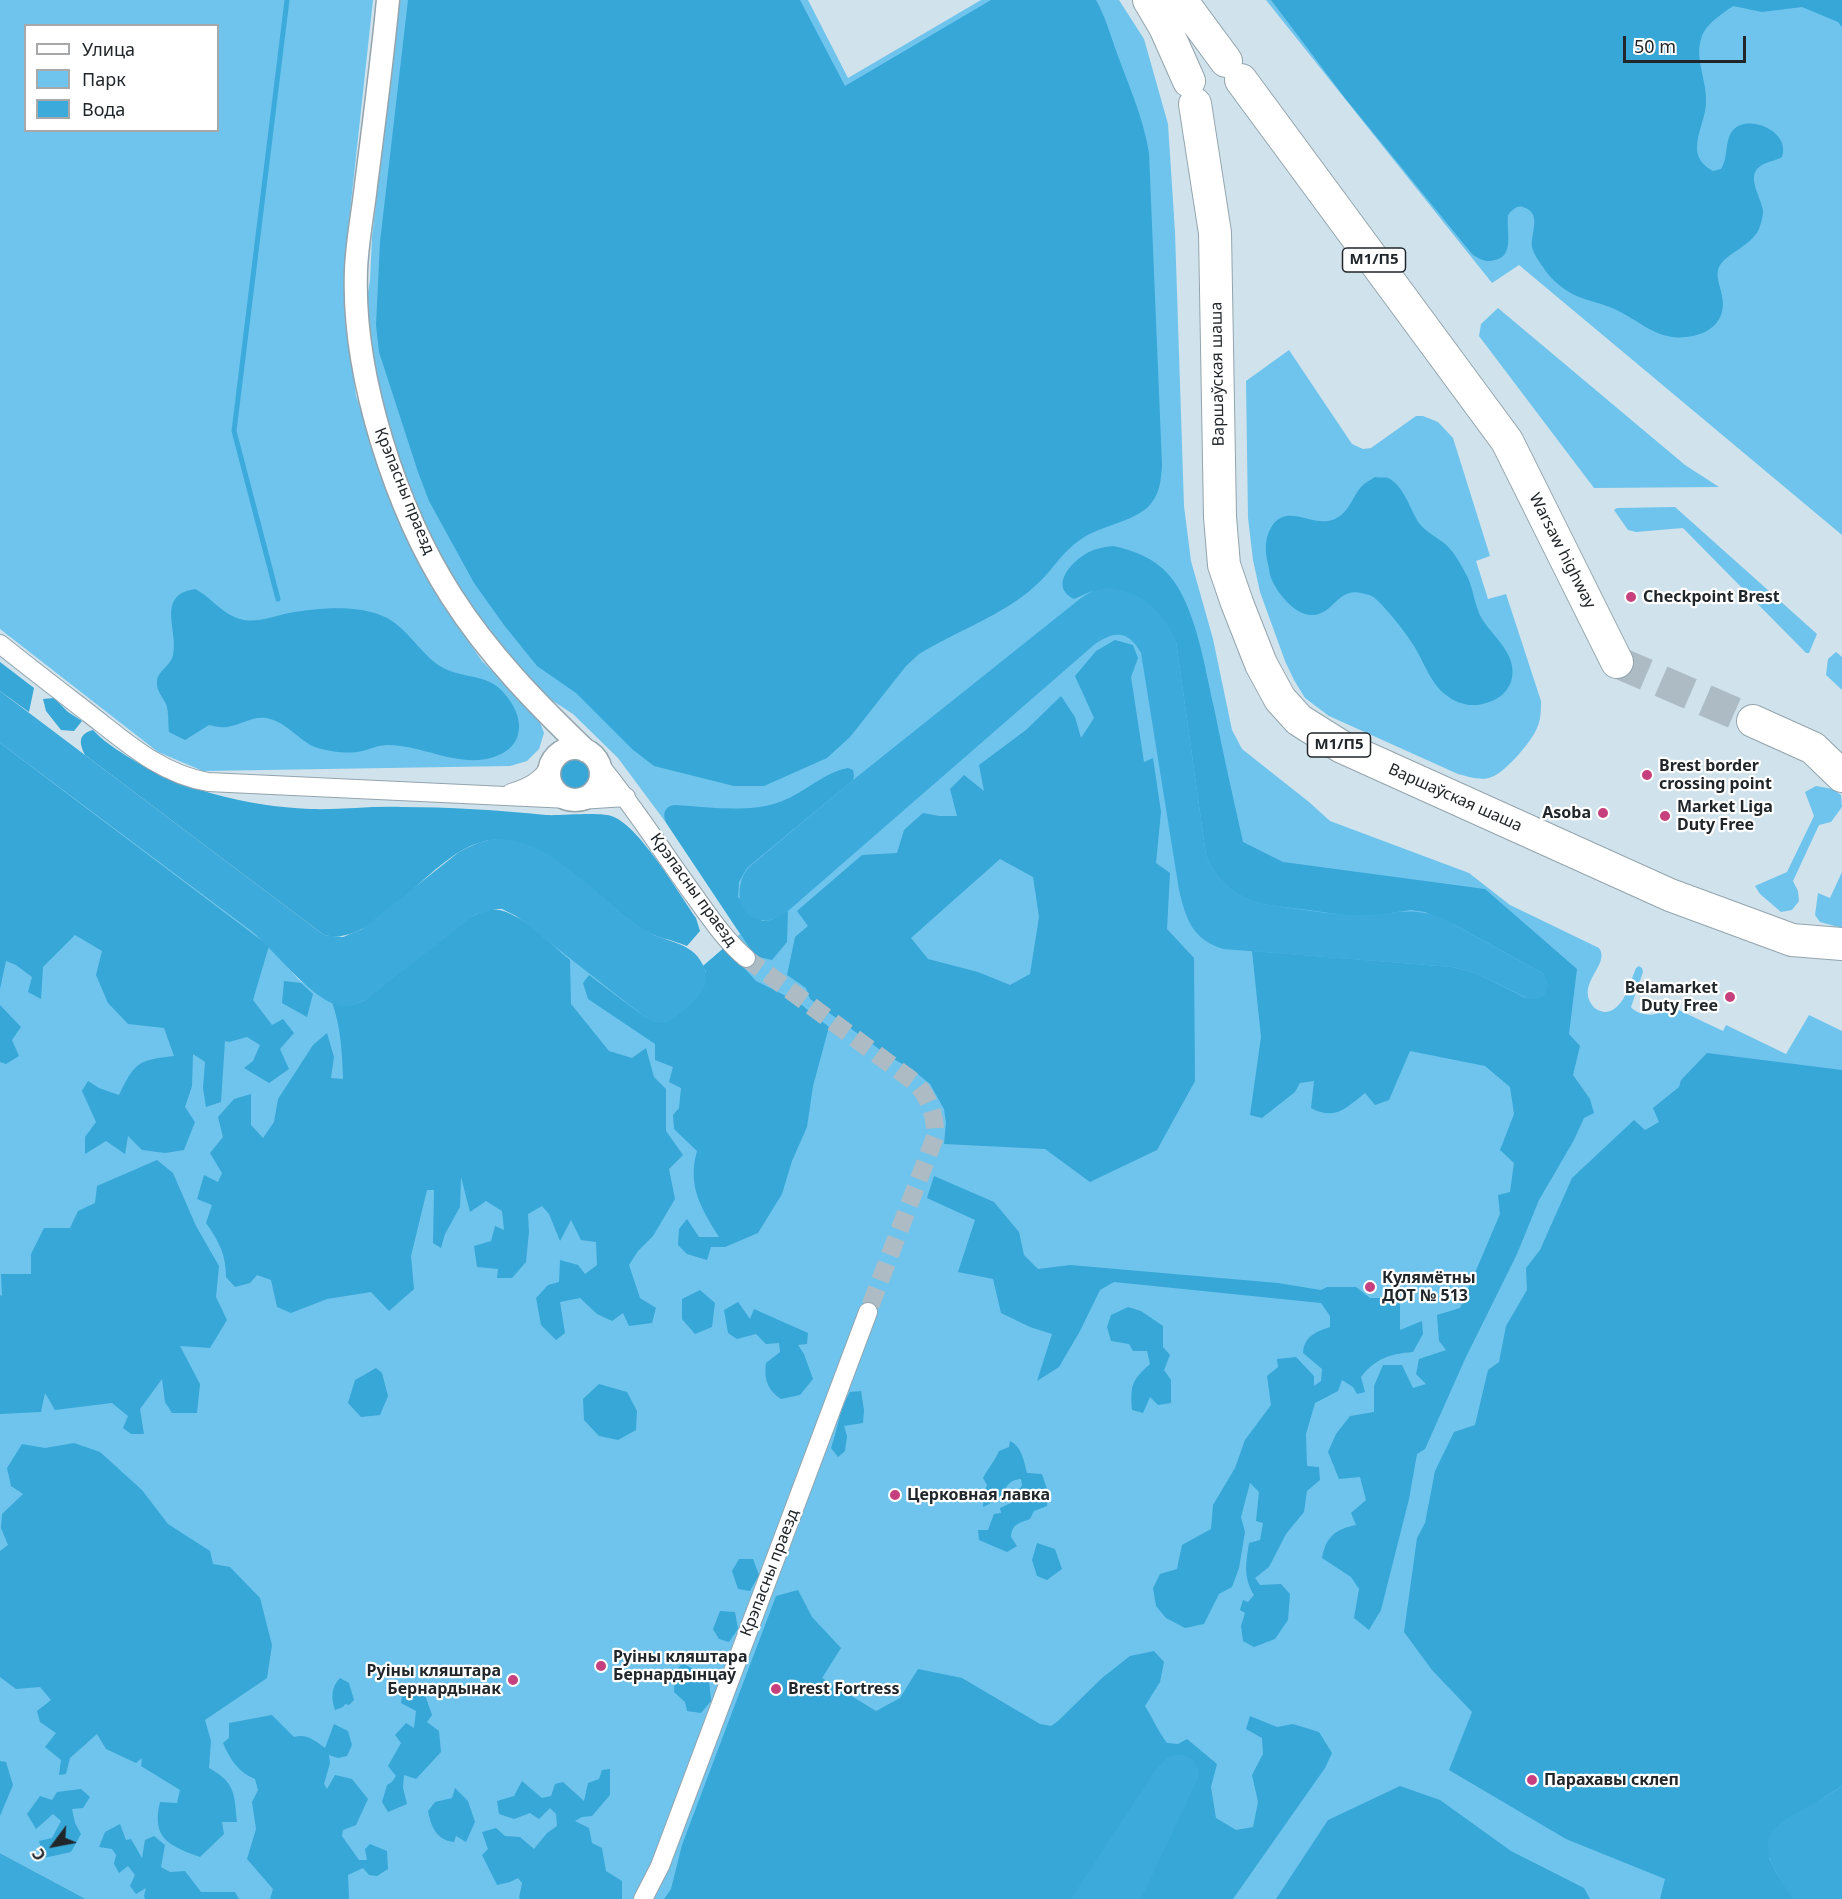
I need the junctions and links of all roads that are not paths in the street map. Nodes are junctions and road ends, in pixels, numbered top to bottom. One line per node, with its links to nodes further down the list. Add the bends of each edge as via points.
1 (388, 0): 6 (street, Крэпасны праезд, via 356,270 359,338 368,390 388,461 412,522 439,574 482,639)
2 (1149, 0): 14 (highway, Варшаўская шаша / М1/П5, via 1165,27 1192,93 1215,232 1224,565 1261,664 1280,699 1299,720 1342,747 1665,893 1792,940)
3 (1180, 0): 5 (highway, Warsaw highway / М1/П5, via 1507,441)
4 (0, 644): 11 (street, via 144,756 188,779)
5 (1617, 662)
6 (543, 708): 8 (street, Крэпасны праезд); 9 (street, via 552,730)
7 (1753, 721): 10 (highway, via 1813,748)
8 (592, 757): 9 (street, via 569,749); 12 (street, Крэпасны праезд); 13 (street, via 600,778 598,786)
9 (550, 765): 11 (street, via 535,783); 13 (street, via 554,790)
10 (1842, 776)
11 (498, 796): 13 (street)
12 (626, 797): 13 (street); 15 (street, Крэпасны праезд, via 709,916)
13 (574, 800)
14 (1842, 944)
15 (746, 958)
16 (868, 1312): 17 (street, Крэпасны праезд, via 660,1866)
17 (643, 1899)

